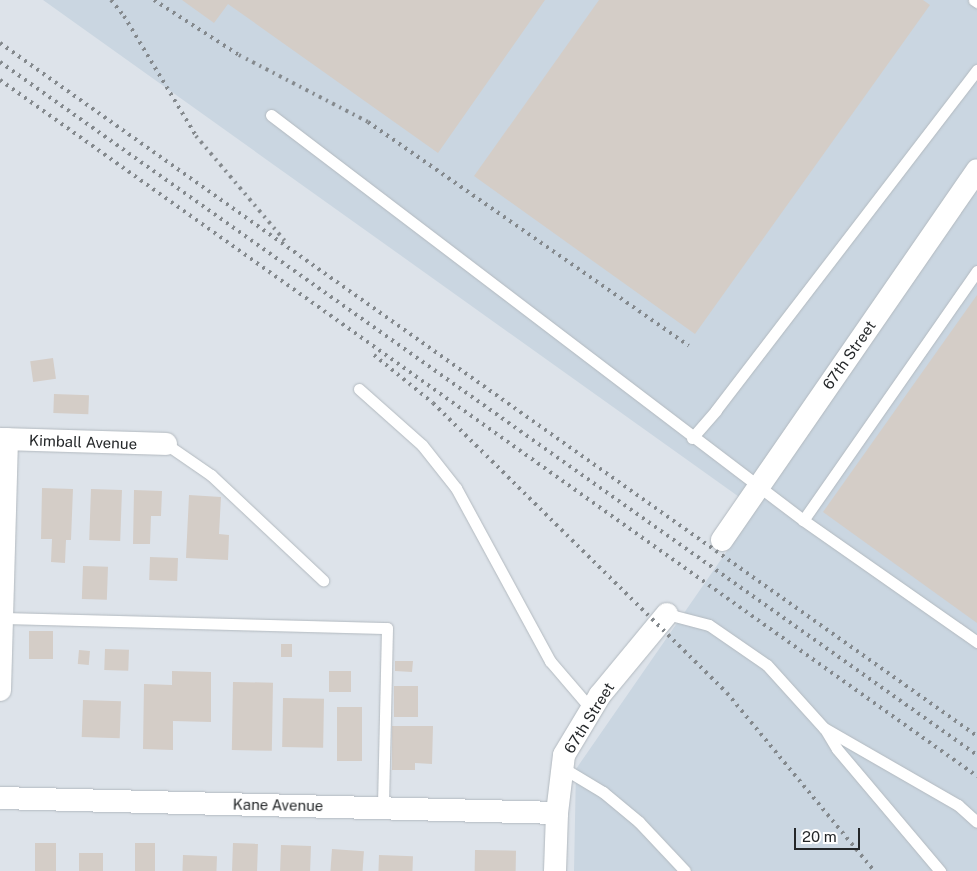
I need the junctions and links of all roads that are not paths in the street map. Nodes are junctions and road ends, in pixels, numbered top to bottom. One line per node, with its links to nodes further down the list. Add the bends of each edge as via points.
1 (974, 0): 2 (lane)
2 (977, 2)
3 (977, 70): 8 (lane)
4 (271, 115): 8 (lane)
5 (977, 170): 11 (street, 67th Street)
6 (977, 271): 12 (lane)
7 (359, 389): 19 (lane, via 422,445 456,488 550,661)
8 (692, 438): 11 (lane)
9 (3, 439): 10 (street, Kimball Avenue); 16 (street)
10 (166, 444): 14 (lane, via 218,480)
11 (757, 488): 12 (lane); 13 (street, 67th Street)
12 (803, 520): 17 (lane)
13 (722, 540)
14 (323, 580)
15 (667, 614): 19 (street, 67th Street); 20 (lane, via 709,625 767,665)
16 (1, 618): 18 (street); 23 (lane, via 388,628)
17 (977, 642)
18 (0, 690)
19 (592, 710): 21 (street, 67th Street, via 564,755)
20 (824, 728): 25 (lane, via 958,805); 28 (lane, via 837,749)
21 (563, 768): 24 (street, 67th Street); 27 (lane, via 603,792 639,822)
22 (0, 798): 23 (street, Kane Avenue)
23 (383, 808): 24 (street, Kane Avenue)
24 (557, 812): 26 (street, 67th Street)
25 (977, 822)
26 (555, 871)
27 (685, 871)
28 (940, 871)

